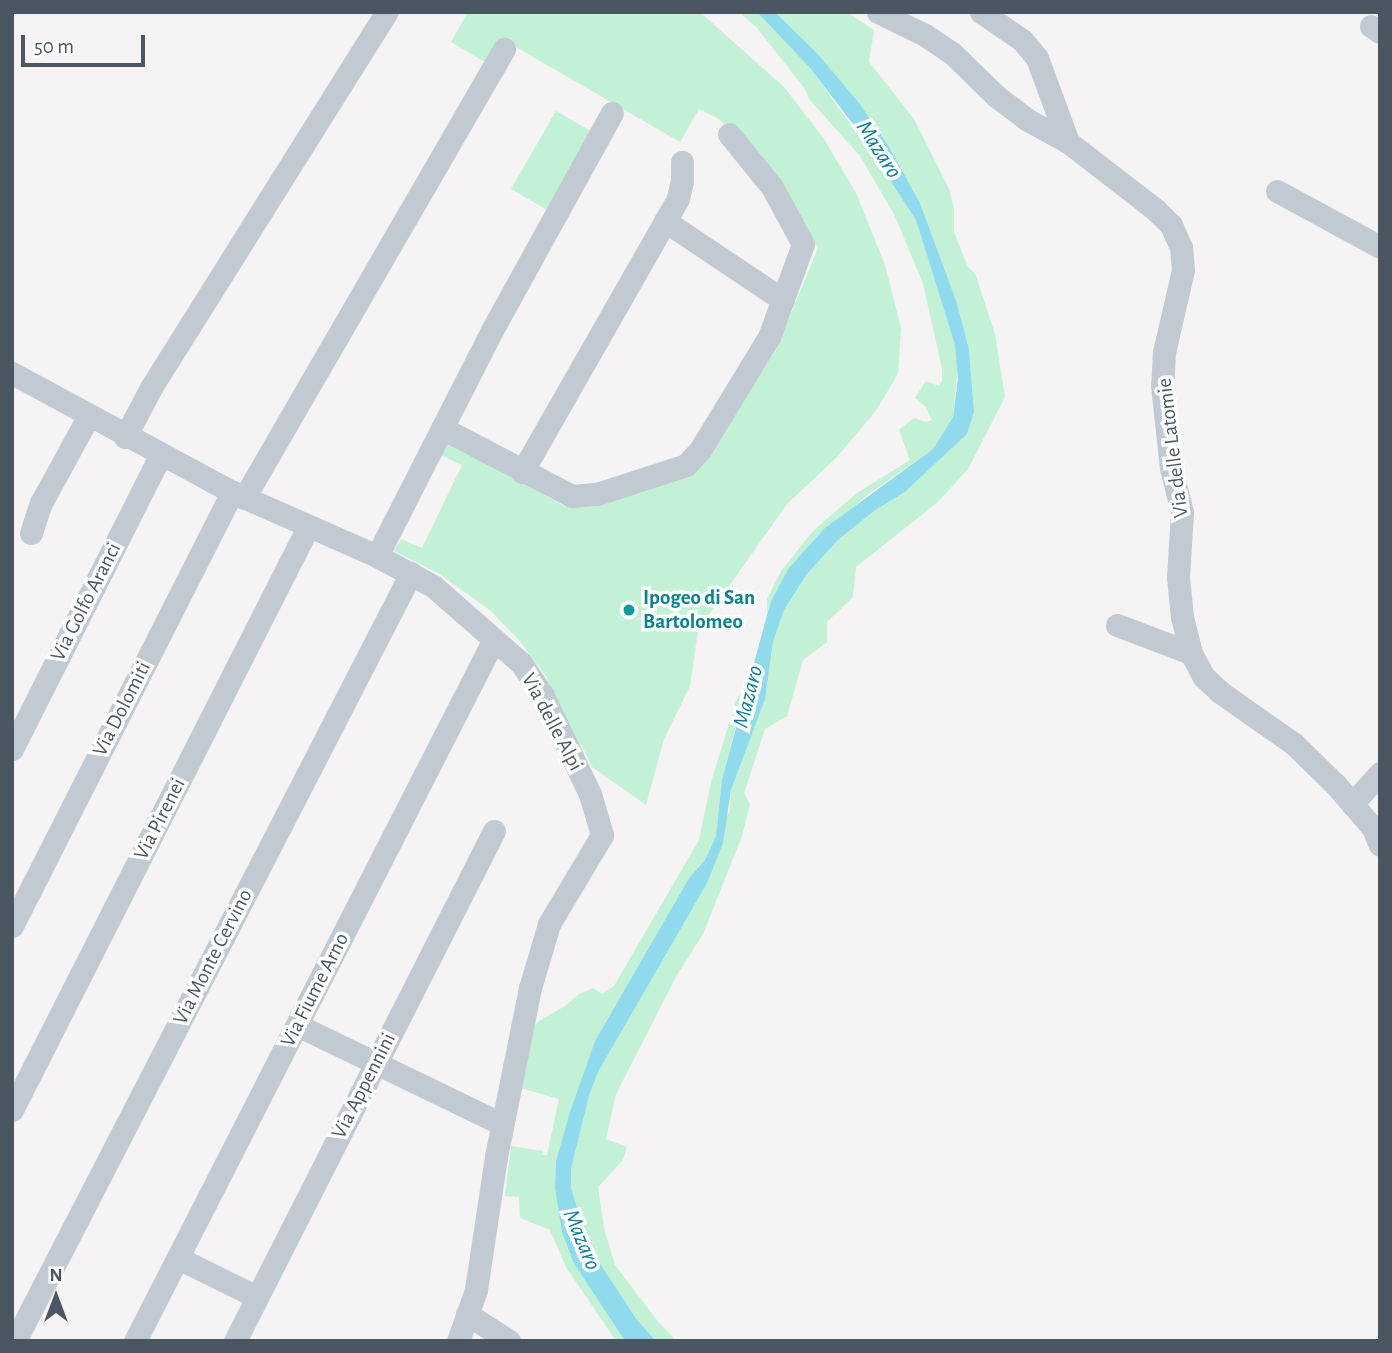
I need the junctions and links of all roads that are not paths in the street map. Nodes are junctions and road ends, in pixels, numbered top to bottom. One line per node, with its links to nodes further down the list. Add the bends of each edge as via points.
1 (387, 12): 16 (street, via 152,386)
2 (878, 12): 7 (street, Via delle Latomie, via 934,41 1026,119)
3 (981, 12): 7 (street, via 1022,40 1037,58)
4 (504, 49): 19 (street, Via Dolomiti)
5 (612, 113): 15 (street)
6 (729, 134): 12 (street, via 772,187 803,244)
7 (1068, 142): 26 (street, Via delle Latomie, via 1156,210 1171,225 1181,247 1183,270 1164,352 1162,385 1171,468 1182,512 1178,577)
8 (682, 162): 10 (street, via 678,198)
9 (1277, 191): 11 (street)
10 (664, 221): 12 (street); 18 (street)
11 (1380, 247)
12 (783, 300): 18 (street, via 757,361 700,450 685,465 597,494 572,496)
13 (12, 373): 14 (street, Via delle Alpi)
14 (88, 417): 16 (street, Via delle Alpi); 21 (street, via 41,503)
15 (442, 428): 18 (street); 22 (street)
16 (125, 437): 17 (street, Via delle Alpi)
17 (160, 456): 19 (street, Via delle Alpi); 27 (street, Via Golfo Aranci)
18 (522, 472)
19 (238, 495): 20 (street, Via delle Alpi); 32 (street, Via Dolomiti)
20 (308, 527): 22 (street, Via delle Alpi); 35 (street, Via Pirenei)
21 (31, 533)
22 (377, 556): 23 (street, Via delle Alpi)
23 (411, 573): 25 (street, Via delle Alpi, via 433,586); 40 (street, Via Monte Cervino)
24 (1117, 625): 26 (street)
25 (494, 639): 33 (street, Via Fiume Arno); 36 (street, Via delle Alpi, via 521,663 543,695 590,794 602,835 549,924 530,988)
26 (1191, 653): 29 (street, Via delle Latomie, via 1204,677 1220,692 1294,744)
27 (12, 749)
28 (1380, 773): 29 (street)
29 (1353, 804): 31 (street, Via delle Latomie, via 1373,828)
30 (494, 831): 34 (street, Via Appennini)
31 (1380, 845)
32 (12, 926)
33 (297, 1025): 34 (street); 37 (street, Via Fiume Arno)
34 (376, 1063): 36 (street); 38 (street, Via Appennini)
35 (12, 1111)
36 (502, 1124): 39 (street, Via delle Alpi, via 476,1290)
37 (178, 1258): 38 (street); 41 (street, Via Fiume Arno)
38 (257, 1297): 42 (street, Via Appennini)
39 (467, 1314): 43 (street, Via delle Alpi); 44 (street)
40 (15, 1341)
41 (135, 1341)
42 (235, 1341)
43 (458, 1341)
44 (509, 1341)

